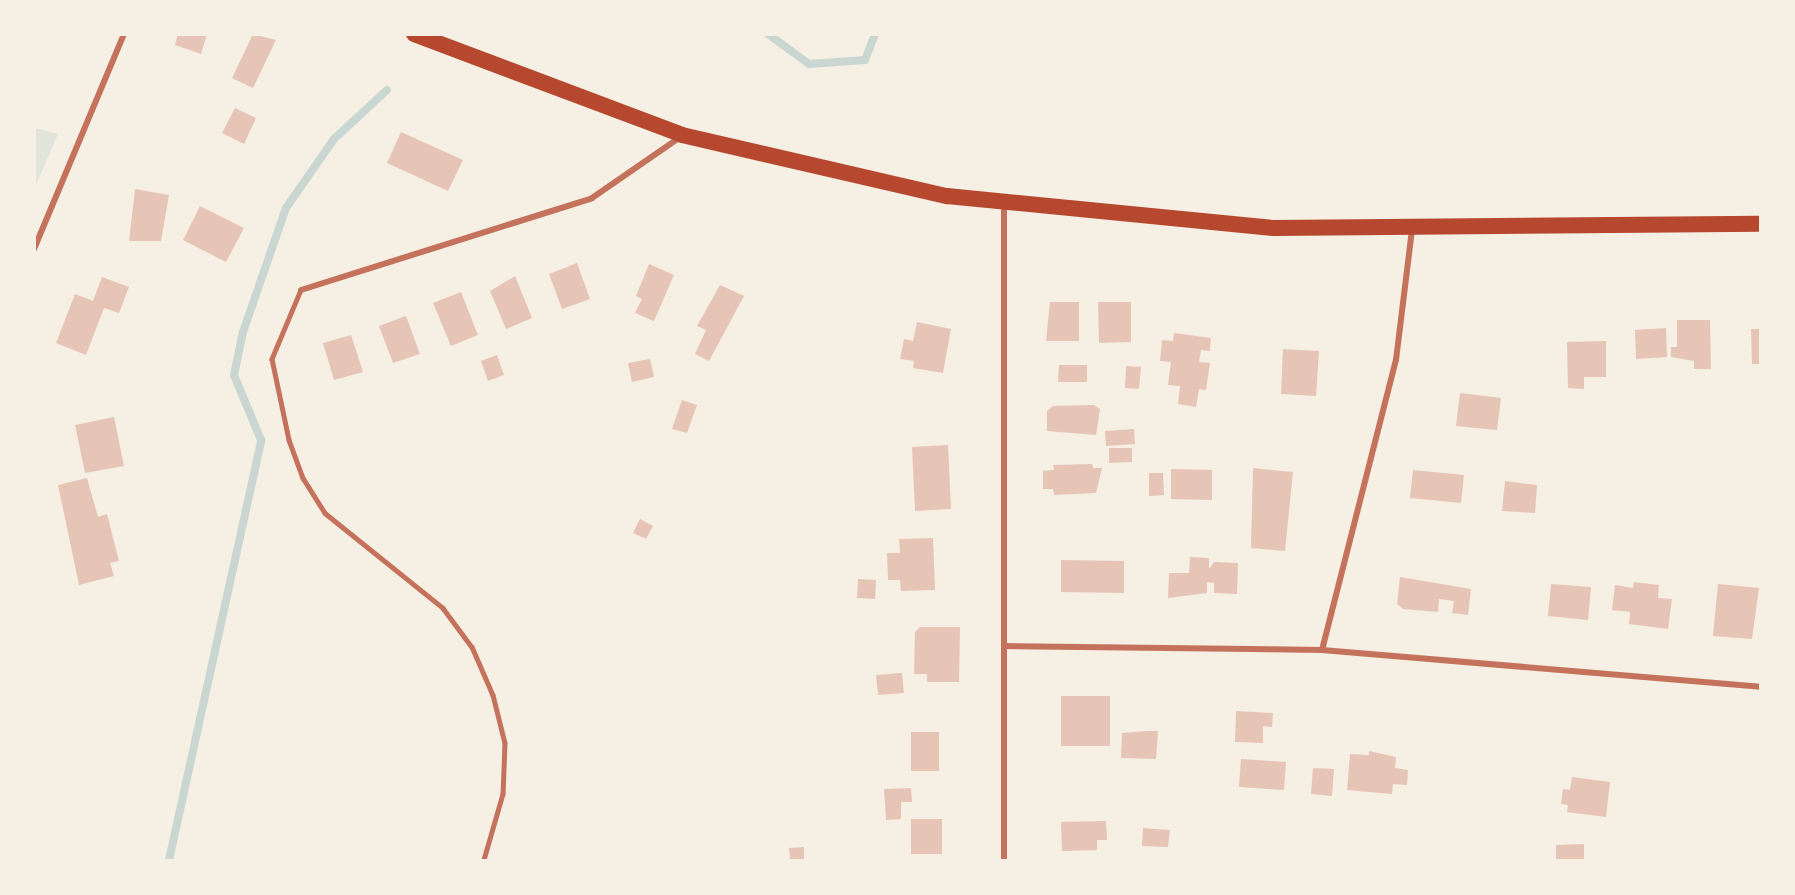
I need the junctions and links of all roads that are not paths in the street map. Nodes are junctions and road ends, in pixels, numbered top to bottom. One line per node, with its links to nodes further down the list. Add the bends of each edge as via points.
1 (124, 34): 7 (street)
2 (414, 34): 3 (highway)
3 (682, 135): 4 (highway, via 848,177); 8 (street, via 592,198)
4 (1004, 204): 6 (highway, via 1177,222); 9 (street)
5 (1761, 224): 6 (highway)
6 (1412, 229): 10 (street, via 1396,360)
7 (34, 249)
8 (301, 290): 12 (lane, via 272,359 289,440 303,478 333,520 443,608 472,647 493,696 505,743 503,795)
9 (1004, 646): 10 (street); 13 (street)
10 (1322, 650): 11 (street)
11 (1761, 687)
12 (484, 861)
13 (1004, 861)

